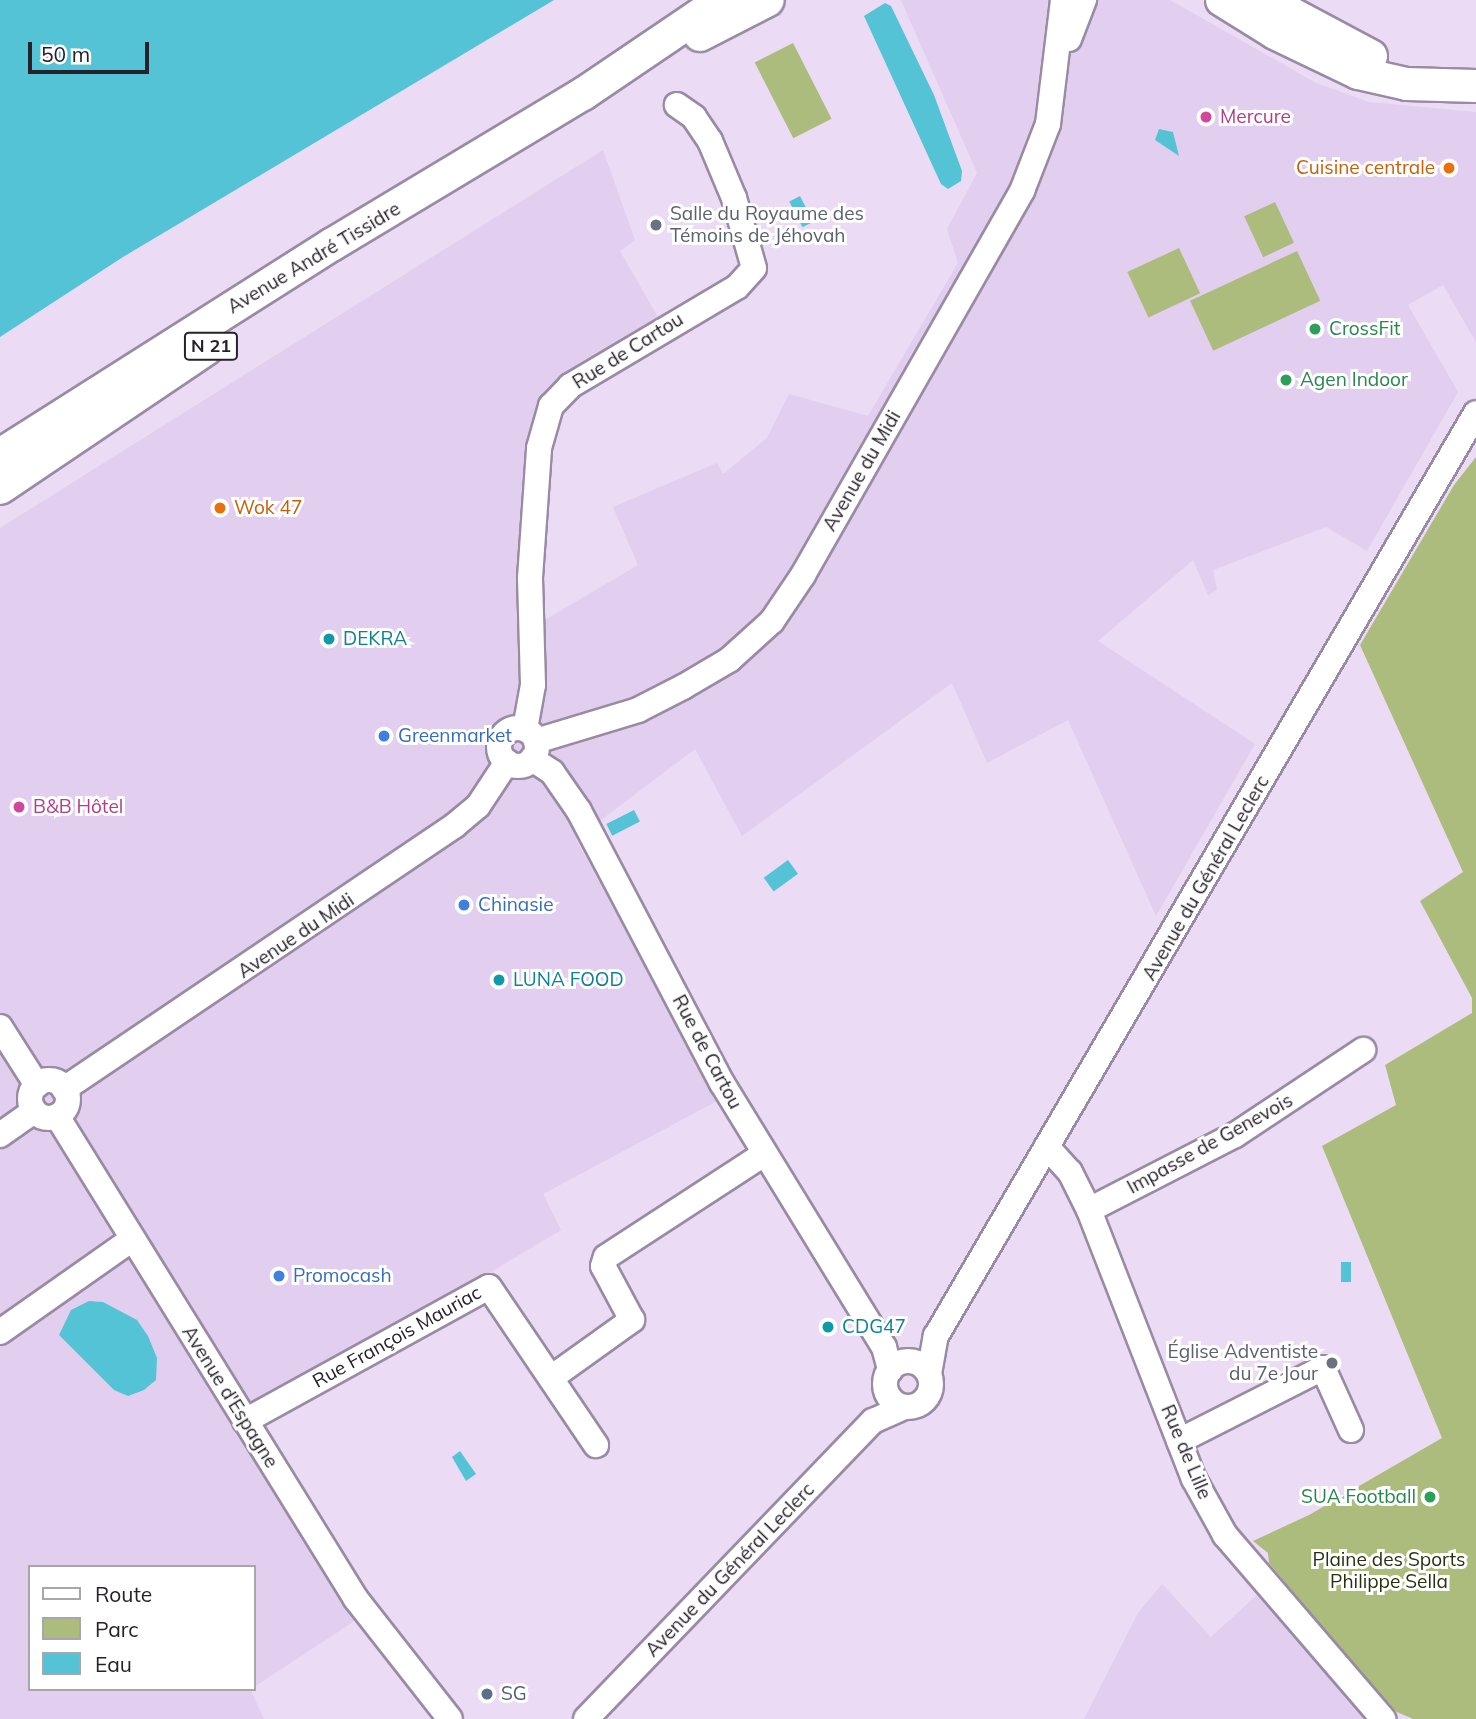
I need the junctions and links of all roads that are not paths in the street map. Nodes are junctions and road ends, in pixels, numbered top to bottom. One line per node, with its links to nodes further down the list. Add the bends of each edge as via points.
1 (722, 0): 10 (main road, Avenue André Tissidre)
2 (768, 0): 10 (main road, Avenue André Tissidre)
3 (1063, 0): 8 (street, Avenue du Midi)
4 (1083, 0): 8 (street, Avenue du Midi)
5 (1222, 0): 9 (main road, via 1275,33 1358,73 1408,84)
6 (1266, 0): 7 (main road, via 1372,56 1430,67)
7 (1476, 66)
8 (1056, 76): 18 (street, Avenue du Midi, via 1048,124 1018,200 803,575 772,621 729,660 684,687 638,710)
9 (1476, 86)
10 (583, 94): 12 (main road, Avenue André Tissidre)
11 (677, 105): 18 (street, Rue de Cartou, via 694,117 710,141 734,198 754,268 737,287 570,386 551,407 538,448 530,578)
12 (416, 196): 16 (main road, Avenue André Tissidre / N 21, via 332,244); 17 (main road, Avenue André Tissidre / N 21, via 209,347)
13 (1476, 413): 15 (street, Avenue du Général Leclerc)
14 (1476, 439): 15 (street)
15 (1453, 451): 26 (street, Avenue du Général Leclerc)
16 (0, 456)
17 (0, 488)
18 (531, 743): 19 (street, via 523,765); 19 (street, via 513,728 501,738 500,751); 27 (street, Rue de Cartou, via 579,811)
19 (507, 762): 23 (street, Avenue du Midi, via 478,806 454,826)
20 (0, 1027): 22 (street)
21 (1363, 1050): 28 (street, Impasse de Genevois, via 1235,1135)
22 (37, 1085): 23 (street, via 54,1082); 24 (street, via 31,1094)
23 (64, 1088): 24 (street, via 67,1104)
24 (46, 1114): 25 (street); 29 (street, Avenue d'Espagne)
25 (0, 1135)
26 (1049, 1149): 28 (street, Rue de Lille, via 1070,1172); 31 (street, Avenue du Général Leclerc, via 934,1341)
27 (764, 1154): 31 (street, Rue de Cartou); 32 (street, via 606,1257 603,1266 632,1320)
28 (1089, 1210): 37 (street, Rue de Lille)
29 (131, 1240): 30 (street); 34 (street, Avenue d'Espagne)
30 (0, 1332)
31 (901, 1366): 33 (street, Rue de Cartou, via 893,1401); 33 (street, Avenue du Général Leclerc, via 929,1396 918,1405); 35 (street, Avenue du Général Leclerc)
32 (551, 1378): 34 (street, Rue François Mauriac, via 489,1287); 38 (street, Rue François Mauriac)
33 (904, 1406): 35 (street, Avenue du Général Leclerc)
34 (245, 1421): 39 (street, Avenue d'Espagne, via 356,1599 409,1673)
35 (873, 1421): 40 (street, Avenue du Général Leclerc)
36 (1351, 1430): 37 (street, via 1323,1368)
37 (1179, 1441): 41 (street, Rue de Lille, via 1225,1535)
38 (596, 1445)
39 (450, 1719)
40 (586, 1719)
41 (1383, 1719)

